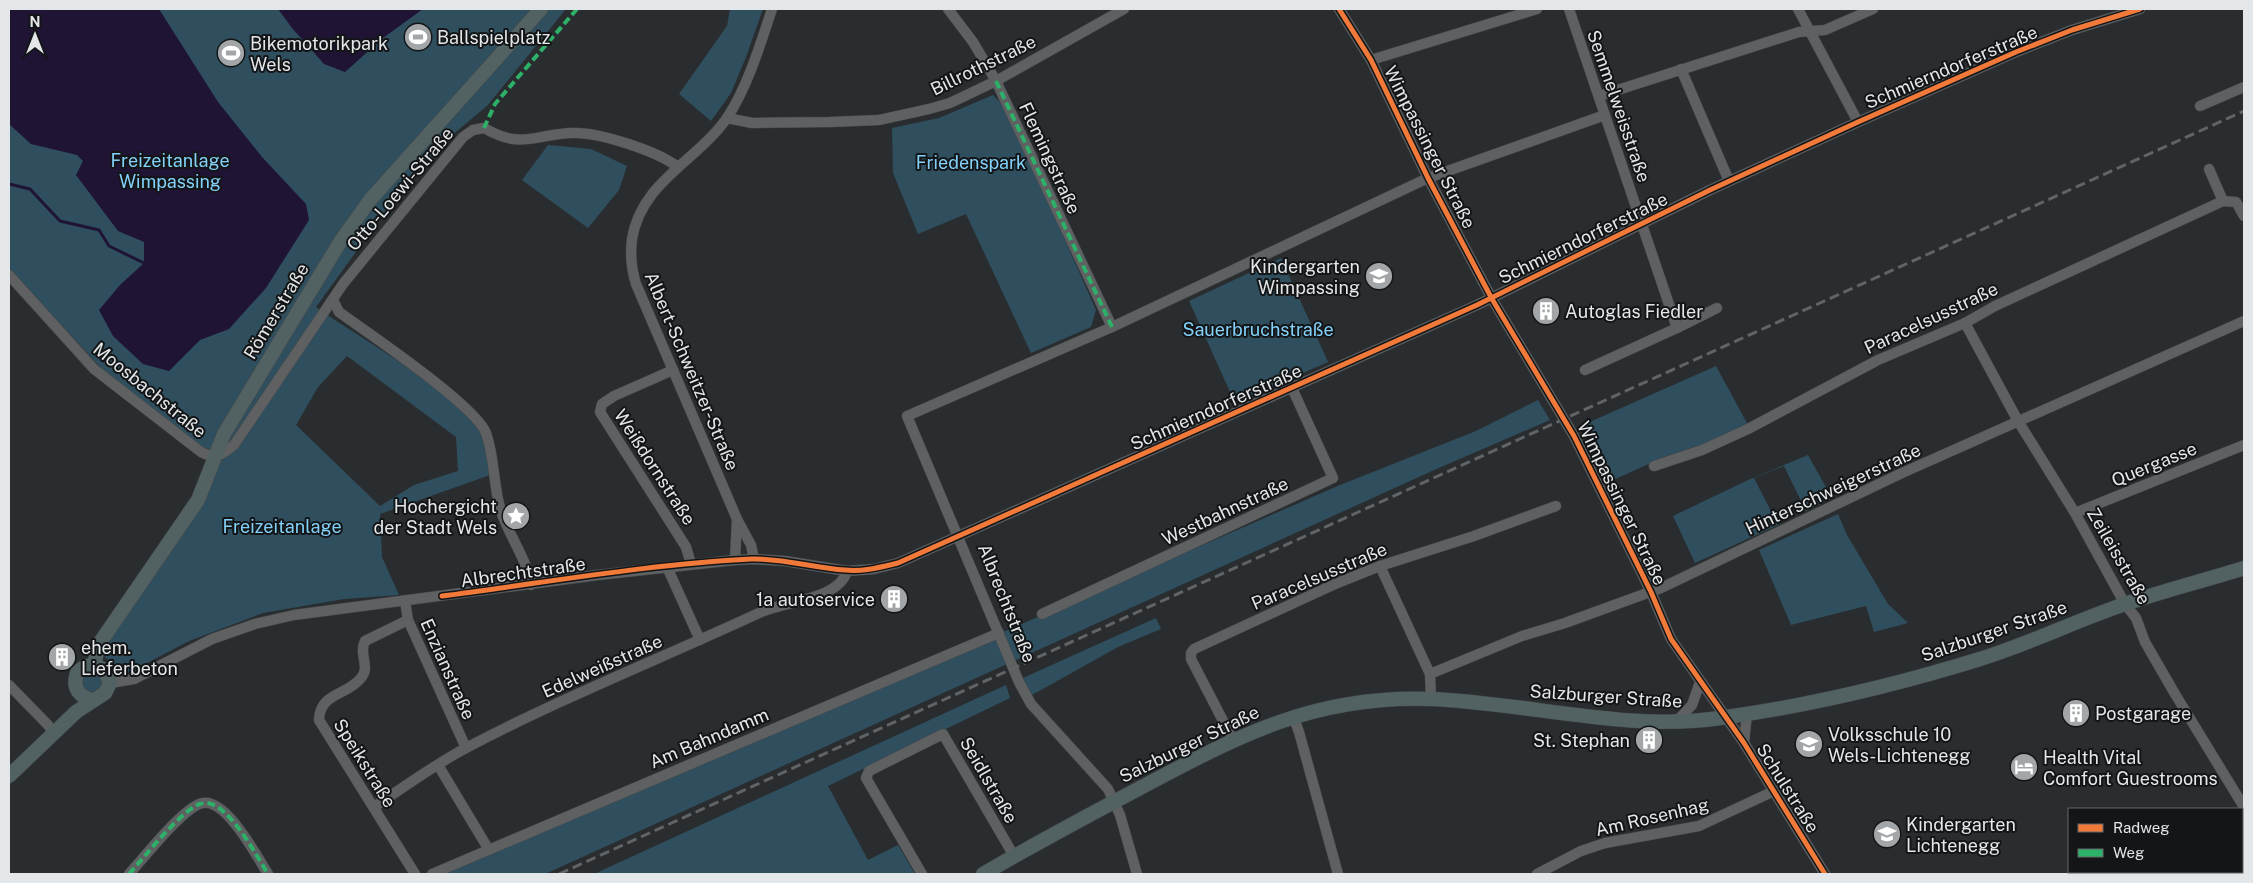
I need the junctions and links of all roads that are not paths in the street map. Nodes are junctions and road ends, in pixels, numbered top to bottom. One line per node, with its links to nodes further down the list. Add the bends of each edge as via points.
1 (541, 9): 42 (main road, Römerstraße, via 370,200 325,267 224,434)
2 (772, 9): 19 (street, Albert-Schweitzer-Straße)
3 (948, 9): 14 (street, Flemingstraße)
4 (1124, 9): 14 (street, Billrothstraße)
5 (1339, 9): 12 (street, Wimpassinger Straße)
6 (1537, 9): 12 (street)
7 (1569, 9): 16 (street, Semmelweisstraße)
8 (1798, 9): 11 (street)
9 (1873, 9): 11 (street, via 1825,30)
10 (2140, 9): 20 (street, Schmierndorferstraße, via 2016,52)
11 (1812, 32): 13 (street, via 1799,32); 20 (street)
12 (1371, 60): 23 (street, Wimpassinger Straße)
13 (1681, 69): 16 (street); 24 (street)
14 (996, 81): 19 (street, Billrothstraße, via 950,103 879,120 752,123); 35 (street, Flemingstraße)
15 (2244, 87): 17 (street)
16 (1598, 96): 18 (street, Semmelweisstraße)
17 (2200, 106)
18 (1605, 115): 23 (street); 28 (street, Semmelweisstraße)
19 (727, 118): 21 (street, Albert-Schweitzer-Straße)
20 (1858, 122): 24 (street, Schmierndorferstraße)
21 (678, 167): 31 (street, Otto-Loewi-Straße, via 663,158 596,135 564,133 521,141 484,128 473,130 462,137 362,259); 37 (street, Albert-Schweitzer-Straße, via 644,203 636,221 630,253 636,284)
22 (2209, 169): 26 (street)
23 (1428, 178): 30 (street, Wimpassinger Straße); 35 (street)
24 (1729, 181): 28 (street, Schmierndorferstraße)
25 (2240, 199): 26 (street); 27 (street)
26 (2223, 201): 34 (street, Paracelsusstraße)
27 (2244, 216)
28 (1642, 224): 30 (street, Schmierndorferstraße); 36 (street, Semmelweisstraße)
29 (9, 275): 42 (street, Moosbachstraße, via 94,369 201,452)
30 (1492, 298): 39 (street, Schmierndorferstraße); 56 (street, Wimpassinger Straße, via 1574,436)
31 (333, 300): 42 (street, Otto-Loewi-Straße, via 234,445); 55 (street, via 339,312 466,407 485,430 505,526 528,571)
32 (1717, 308): 36 (street)
33 (2244, 321): 40 (street, Hinterschweigerstraße)
34 (1965, 322): 40 (street, Zeileisstraße); 43 (street, Paracelsusstraße, via 1878,360 1702,450)
35 (1112, 327): 47 (street, via 907,416)
36 (1676, 328): 38 (street)
37 (673, 370): 46 (street, Albert-Schweitzer-Straße); 50 (street, Weißdornstraße, via 614,396 602,404 600,412 686,547)
38 (1585, 370)
39 (1292, 388): 47 (street, Schmierndorferstraße); 59 (street, Westbahnstraße, via 1333,478)
40 (2018, 421): 45 (street, Zeileisstraße); 56 (street, Hinterschweigerstraße)
41 (2244, 444): 45 (street, Quergasse)
42 (214, 457): 63 (main road, Römerstraße, via 198,500 99,644)
43 (1654, 466)
44 (1556, 506): 51 (street, Paracelsusstraße)
45 (2075, 513): 58 (street, Zeileisstraße)
46 (737, 519): 48 (street, Albert-Schweitzer-Straße, via 751,545); 49 (street, Albert-Schweitzer-Straße)
47 (959, 536): 54 (street, Albrechtstraße, via 898,563); 61 (street, Albrechtstraße)
48 (754, 559): 49 (street, Albrechtstraße); 54 (street, Albrechtstraße)
49 (735, 560): 50 (street, Albrechtstraße)
50 (692, 564): 52 (street, Albrechtstraße)
51 (1380, 566): 64 (street); 77 (street, Paracelsusstraße, via 1190,653)
52 (667, 567): 55 (street, Albrechtstraße); 62 (street)
53 (2244, 568): 58 (main road, Salzburger Straße)
54 (847, 571): 62 (street, Edelweißstraße, via 845,579 820,595 768,608)
55 (531, 585): 57 (street, Albrechtstraße)
56 (1651, 592): 64 (street, Hinterschweigerstraße, via 1522,636); 65 (street, Wimpassinger Straße, via 1671,639)
57 (405, 601): 60 (street, Enzianstraße); 66 (street, Albrechtstraße, via 327,609 255,624 212,639 134,679)
58 (2125, 604): 72 (main road, Salzburger Straße, via 1984,658 1914,679); 85 (street, Zeileisstraße)
59 (1042, 614)
60 (408, 620): 79 (street, Enzianstraße); 84 (street, Speikstraße, via 366,641 362,653 365,671 360,679 324,703 320,710 319,720)
61 (999, 633): 83 (street, Albrechtstraße, via 1031,704 1108,789); 86 (street, Am Bahndamm)
62 (700, 640): 79 (street, Edelweißstraße)
63 (94, 665): 66 (main road, via 105,670); 68 (main road, via 87,665 76,673 74,680)
64 (1430, 674): 69 (street)
65 (1700, 682): 74 (street, Wimpassinger Straße); 75 (street, via 1692,705)
66 (110, 683): 70 (main road, via 105,694)
67 (9, 685): 76 (street)
68 (78, 692): 70 (main road); 71 (main road)
69 (1431, 699): 73 (main road, Salzburger Straße, via 1359,701); 75 (main road, Salzburger Straße)
70 (93, 700): 71 (main road)
71 (76, 712): 76 (main road)
72 (1747, 713): 74 (main road, Salzburger Straße); 78 (street, Schulstraße)
73 (1293, 716): 77 (main road, Salzburger Straße); 95 (street)
74 (1726, 718): 75 (main road, Salzburger Straße); 78 (street, Schulstraße)
75 (1676, 722)
76 (54, 734): 81 (main road)
77 (1233, 740): 83 (main road, Salzburger Straße)
78 (1744, 743): 82 (street, Schulstraße)
79 (466, 748): 80 (street, Edelweißstraße)
80 (438, 765): 84 (street, Edelweißstraße); 86 (street)
81 (9, 776)
82 (1774, 791): 96 (street, Am Rosenhag, via 1699,826 1605,843); 97 (street, Schulstraße)
83 (1114, 801): 87 (main road, Salzburger Straße); 94 (street, Albrechtstraße)
84 (374, 807): 90 (street, Speikstraße)
85 (2244, 807)
86 (489, 850): 91 (street, Am Bahndamm)
87 (1014, 856): 92 (street, Seidlstraße, via 943,734 869,771 866,778); 93 (main road, Salzburger Straße)
88 (129, 874): 89 (street, via 188,809 203,802 220,807 247,838)
89 (268, 874)
90 (415, 874)
91 (432, 874)
92 (922, 874)
93 (983, 874)
94 (1137, 874)
95 (1338, 874)
96 (1537, 874)
97 (1825, 874)

